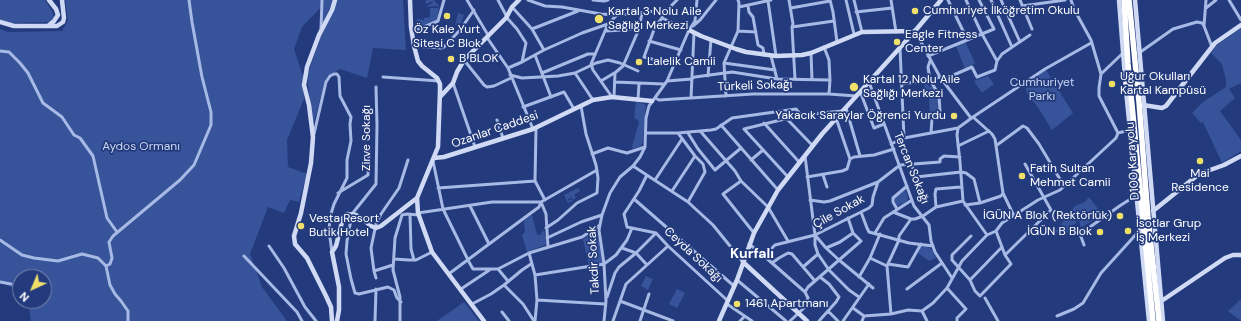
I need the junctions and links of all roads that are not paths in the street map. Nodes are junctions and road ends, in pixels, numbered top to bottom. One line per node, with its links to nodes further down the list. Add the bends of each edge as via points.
1 (49, 0): 41 (street)
2 (189, 0): 261 (street, via 211,112 211,125 194,165 180,180)
3 (322, 0): 69 (street)
4 (335, 0): 69 (street)
5 (411, 0): 73 (street)
6 (444, 0): 73 (street, via 438,21)
7 (467, 0): 49 (street)
8 (498, 0): 54 (street)
9 (519, 0): 44 (street)
10 (528, 0): 50 (street, via 545,6)
11 (593, 0): 12 (street)
12 (608, 0)
13 (677, 0): 51 (street)
14 (697, 0): 65 (street, Takdir Sokak, via 696,16)
15 (716, 0): 65 (street)
16 (738, 0): 45 (street)
17 (770, 0): 42 (street); 104 (street)
18 (789, 0): 46 (street)
19 (846, 0): 78 (street)
20 (854, 0): 52 (street)
21 (891, 0): 47 (street)
22 (941, 0): 72 (street)
23 (948, 0): 82 (street)
24 (966, 0): 79 (street)
25 (979, 0): 79 (street, via 994,29)
26 (991, 0): 91 (street)
27 (1001, 0): 86 (street)
28 (1020, 0): 43 (street)
29 (1065, 0): 43 (street)
30 (1071, 0): 87 (street)
31 (1119, 0): 98 (street)
32 (1124, 0): 111 (highway, D100 Karayolu)
33 (1129, 0): 384 (highway, D100 Karayolu)
34 (1135, 0): 99 (street)
35 (1206, 0): 48 (street)
36 (1216, 0): 48 (street)
37 (1234, 0): 40 (street)
38 (62, 1): 41 (street, via 58,7); 62 (street, via 63,22 57,26)
39 (830, 1): 46 (street); 58 (street)
40 (1230, 1): 57 (street)
41 (53, 5): 62 (street, via 58,16)
42 (748, 6): 45 (street); 74 (street)
43 (1022, 6): 68 (street)
44 (512, 7): 54 (street); 66 (street)
45 (739, 7): 71 (street)
46 (791, 8): 64 (street)
47 (892, 8): 52 (street); 76 (street)
48 (1206, 8): 63 (street)
49 (474, 10): 80 (street); 88 (street, via 444,47)
50 (579, 10): 55 (street); 66 (street)
51 (664, 11): 53 (street); 56 (street)
52 (856, 12): 75 (street)
53 (642, 13): 55 (street); 67 (street)
54 (506, 15): 80 (street, via 506,18); 109 (street, via 526,43)
55 (618, 15): 60 (street)
56 (662, 18): 65 (street); 84 (street, via 656,24)
57 (1241, 20)
58 (834, 21): 64 (street); 85 (street)
59 (0, 22): 62 (street, via 14,26)
60 (608, 24): 70 (street); 94 (street)
61 (1241, 25): 92 (street)
62 (48, 26)
63 (1204, 26): 92 (street); 99 (street, via 1197,22 1175,28)
64 (792, 27): 103 (street)
65 (691, 28): 77 (street); 95 (street, Takdir Sokak)
66 (532, 29): 94 (street)
67 (639, 29): 70 (street); 113 (street)
68 (1032, 29)
69 (321, 31): 178 (street, via 307,67 304,85)
70 (606, 31): 100 (street)
71 (738, 31): 74 (street); 89 (street)
72 (915, 31): 76 (street); 93 (street); 105 (street)
73 (412, 32): 88 (street)
74 (756, 32): 102 (street, via 758,46 763,48)
75 (862, 32): 76 (street); 78 (street)
76 (896, 32)
77 (694, 33): 83 (street); 127 (street)
78 (854, 34): 85 (street)
79 (982, 34): 82 (street); 108 (street)
80 (488, 35): 106 (street); 115 (street, via 488,39)
81 (1030, 35): 86 (street)
82 (967, 39): 105 (street)
83 (711, 40): 89 (street); 123 (street)
84 (649, 41): 95 (street); 114 (street, via 644,56)
85 (836, 42): 90 (street)
86 (1020, 42): 91 (street)
87 (1091, 43): 121 (street); 161 (street, via 1044,69)
88 (414, 46): 133 (street, via 420,64)
89 (731, 47): 102 (street); 110 (street)
90 (824, 47): 97 (street); 131 (street, via 829,60)
91 (1012, 47): 108 (street)
92 (1212, 47): 155 (street, via 1166,106 1162,108)
93 (900, 48): 137 (street); 141 (street)
94 (544, 50): 101 (street)
95 (681, 50): 114 (street, Takdir Sokak)
96 (0, 51): 261 (street, via 9,52 20,63 43,103 62,117 93,156 107,218)
97 (811, 53): 103 (street); 130 (street)
98 (1123, 53): 121 (street); 143 (street)
99 (1139, 53): 155 (street)
100 (595, 54): 112 (street); 122 (street, via 588,54)
101 (535, 55): 109 (street); 122 (street)
102 (764, 55): 104 (street)
103 (793, 55): 104 (street); 129 (street)
104 (773, 56): 116 (street)
105 (928, 56): 107 (street)
106 (464, 60): 125 (street, via 488,87); 138 (street)
107 (930, 61): 126 (street); 132 (street)
108 (997, 61): 126 (street, via 995,70 977,77 972,67)
109 (522, 62): 115 (street)
110 (724, 63): 116 (street); 120 (street)
111 (1128, 64): 143 (highway); 383 (highway, D100 Karayolu)
112 (591, 65): 113 (street, via 608,60); 118 (street); 134 (street)
113 (624, 65): 117 (street); 119 (street)
114 (674, 65): 135 (street, Takdir Sokak)
115 (508, 68): 125 (street)
116 (775, 70): 128 (street)
117 (638, 71)
118 (575, 73): 122 (street); 152 (street)
119 (616, 73): 134 (street); 136 (street)
120 (723, 74): 123 (street); 128 (street, via 732,72); 146 (street)
121 (1101, 74): 176 (street, via 1100,96)
122 (543, 75): 125 (street); 149 (street)
123 (708, 76): 127 (street)
124 (383, 77): 133 (street)
125 (511, 77): 157 (street)
126 (941, 78): 132 (street); 161 (street)
127 (691, 79): 135 (street); 151 (street)
128 (777, 79): 129 (street)
129 (795, 79): 130 (street)
130 (812, 80): 131 (street)
131 (830, 80): 145 (street)
132 (930, 80): 141 (street); 175 (street, via 939,95 940,111 939,116 932,118)
133 (439, 81): 148 (street)
134 (601, 81): 150 (street)
135 (667, 81): 140 (street, Takdir Sokak)
136 (615, 82): 139 (street); 150 (street)
137 (869, 82): 144 (street); 166 (street, Tercan Sokağı)
138 (453, 84): 148 (street); 186 (street)
139 (639, 84): 140 (street); 153 (street)
140 (663, 84): 154 (street, Takdir Sokak)
141 (901, 84): 180 (street)
142 (376, 87): 247 (street, Zirve Sokağı, via 376,184)
143 (1126, 90): 170 (street)
144 (860, 91): 147 (street); 166 (street, via 874,128)
145 (829, 94): 146 (street, Türkeli Sokağı); 147 (street, Türkeli Sokağı)
146 (726, 96): 151 (street, Türkeli Sokağı)
147 (856, 96): 159 (street)
148 (440, 97): 198 (street, via 439,141)
149 (551, 97): 157 (street); 158 (street, via 564,92)
150 (613, 97): 152 (street, Ozanlar Caddesi); 153 (street, Ozanlar Caddesi)
151 (691, 98): 154 (street, Türkeli Sokağı)
152 (593, 100): 156 (street, Ozanlar Caddesi)
153 (638, 100): 154 (street, Ozanlar Caddesi)
154 (654, 100): 173 (street, Takdir Sokak, via 647,112)
155 (1143, 105): 244 (street)
156 (581, 106): 158 (street, Ozanlar Caddesi); 192 (street)
157 (523, 107): 168 (street)
158 (574, 109): 168 (street, Ozanlar Caddesi)
159 (844, 109): 160 (street); 162 (street); 195 (street)
160 (801, 115): 163 (street); 167 (street, via 796,109 732,118)
161 (972, 117): 169 (street); 171 (street)
162 (836, 118): 184 (street); 202 (street)
163 (786, 119): 165 (street); 184 (street)
164 (497, 120): 179 (street)
165 (764, 123): 191 (street, via 744,129); 203 (street)
166 (884, 124): 182 (street, Tercan Sokağı)
167 (721, 125): 172 (street); 188 (street)
168 (534, 128): 179 (street, Ozanlar Caddesi); 215 (street)
169 (958, 128): 175 (street); 185 (street)
170 (1130, 130): 176 (street); 227 (street)
171 (989, 131): 183 (street); 185 (street)
172 (701, 132): 174 (street); 200 (street)
173 (646, 133): 177 (street); 187 (street, Takdir Sokak)
174 (688, 133): 177 (street); 200 (street, via 715,170)
175 (931, 133): 180 (street)
176 (1118, 133): 220 (street, via 1116,138)
177 (678, 134): 181 (street)
178 (313, 136): 225 (street, via 326,82 330,76 337,74 340,96 351,117 347,178); 359 (street, via 311,163 294,236 295,244 308,258 331,307)
179 (503, 138): 186 (street, Ozanlar Caddesi)
180 (904, 138): 182 (street)
181 (682, 139): 193 (street); 214 (street)
182 (892, 144): 189 (street, Tercan Sokağı)
183 (997, 145): 220 (street, via 1023,126 1027,128); 226 (street)
184 (813, 146): 194 (street)
185 (958, 146): 197 (street)
186 (475, 147): 198 (street, Ozanlar Caddesi)
187 (645, 147): 192 (street, via 627,153 608,148); 207 (street, Takdir Sokak)
188 (741, 148): 200 (street); 201 (street)
189 (894, 149): 195 (street, via 870,156); 206 (street, Tercan Sokağı)
190 (369, 150): 225 (street, via 368,175)
191 (763, 150): 201 (street); 212 (street)
192 (592, 154): 208 (street)
193 (695, 156): 224 (street); 236 (street, via 703,164 705,172)
194 (805, 156): 203 (street); 213 (street)
195 (860, 156): 202 (street)
196 (1241, 156): 244 (street, via 1224,166 1199,174)
197 (960, 157): 204 (street, via 944,156 940,162); 209 (street)
198 (434, 159): 222 (street); 229 (street)
199 (408, 160): 256 (street, via 399,188 380,214)
200 (726, 160): 216 (street)
201 (751, 160): 223 (street)
202 (850, 160): 211 (street, via 847,168 842,171)
203 (800, 163): 212 (street)
204 (911, 164): 206 (street); 209 (street, via 916,177 926,178)
205 (1025, 164): 228 (street)
206 (900, 165): 217 (street); 218 (street, Tercan Sokağı)
207 (633, 166): 210 (street); 250 (street, Takdir Sokak, via 620,177)
208 (597, 170): 231 (street); 257 (street, via 596,194 577,203)
209 (961, 172): 219 (street); 237 (street, via 974,179)
210 (647, 175): 214 (street); 230 (street)
211 (823, 175): 213 (street); 221 (street)
212 (788, 177): 223 (street)
213 (807, 177): 232 (street)
214 (655, 180): 224 (street)
215 (535, 181): 222 (street); 231 (street)
216 (741, 182): 240 (street); 263 (street, via 723,194)
217 (878, 182): 232 (street, via 830,201); 245 (street, Çile Sokak, via 872,205)
218 (907, 186): 233 (street, Tercan Sokağı); 243 (street, via 893,198)
219 (961, 186): 234 (street); 241 (street, via 936,189)
220 (1064, 186): 228 (street)
221 (826, 187)
222 (438, 188): 242 (street)
223 (778, 190): 240 (street)
224 (672, 191): 236 (street)
225 (338, 193): 285 (street, via 329,224)
226 (1003, 193): 237 (street); 252 (street)
227 (1137, 196): 259 (street); 277 (street, via 1080,234)
228 (1045, 197): 252 (street); 293 (street, via 1050,212)
229 (417, 198): 249 (street); 256 (street)
230 (634, 199): 258 (street, via 624,214 627,227); 328 (street)
231 (545, 200): 235 (street)
232 (810, 200): 267 (street)
233 (912, 200): 243 (street); 251 (street, Tercan Sokağı)
234 (963, 201): 238 (street); 241 (street)
235 (542, 202): 239 (street, via 492,202); 257 (street, via 546,214); 274 (street, via 539,207)
236 (688, 202): 299 (street, via 713,225)
237 (980, 203): 238 (street)
238 (965, 205): 268 (street)
239 (470, 206): 242 (street); 274 (street)
240 (768, 207): 263 (street); 273 (street)
241 (936, 207): 251 (street)
242 (443, 209): 249 (street); 296 (street)
243 (897, 209): 246 (street)
244 (1153, 211): 339 (street)
245 (861, 212): 253 (street, Çile Sokak); 265 (street, via 868,230)
246 (893, 212): 254 (street); 265 (street, via 881,222)
247 (352, 214): 256 (street); 285 (street, via 347,214 343,218); 331 (street, Zirve Sokağı, via 346,254 354,291 357,294)
248 (410, 214): 249 (street); 295 (street, via 404,214 401,218 395,238); 297 (street, via 411,249)
249 (419, 214): 286 (street)
250 (602, 214): 255 (street, Takdir Sokak); 270 (street)
251 (923, 216): 254 (street); 280 (street, Tercan Sokağı, via 929,225)
252 (1014, 216): 260 (street, via 1002,223)
253 (848, 218): 264 (street); 267 (street, Çile Sokak)
254 (911, 219): 272 (street)
255 (600, 225): 281 (street, via 582,237); 303 (street, Takdir Sokak)
256 (376, 228): 313 (street, via 371,248)
257 (546, 228): 270 (street)
258 (632, 228): 262 (street, Ceyda Sokağı); 283 (street)
259 (1140, 230): 354 (street, via 1101,272 1083,304); 382 (street)
260 (996, 231): 268 (street); 282 (street)
261 (117, 232): 307 (street, via 110,242 112,258)
262 (656, 233): 279 (street, Ceyda Sokağı); 288 (street)
263 (754, 233): 275 (street)
264 (853, 233): 284 (street); 298 (street, via 861,241)
265 (874, 233): 266 (street)
266 (880, 234): 272 (street); 294 (street)
267 (815, 235): 273 (street, Çile Sokak); 284 (street); 289 (street)
268 (987, 235): 309 (street, via 962,261)
269 (971, 236): 309 (street, via 952,255 952,260)
270 (547, 238): 281 (street)
271 (0, 240): 307 (street, via 22,255 58,261 82,254 98,258)
272 (899, 240): 276 (street); 306 (street)
273 (788, 241): 292 (street, Çile Sokak, via 775,245)
274 (489, 244): 296 (street)
275 (749, 244): 292 (street); 299 (street)
276 (921, 244): 280 (street); 306 (street, via 908,267)
277 (1084, 244)
278 (269, 246): 358 (street)
279 (668, 246): 305 (street); 343 (street, Ceyda Sokağı)
280 (933, 246): 301 (street, Tercan Sokağı)
281 (548, 247): 287 (street)
282 (1002, 247): 293 (street); 321 (street)
283 (622, 248): 288 (street); 303 (street)
284 (826, 248): 298 (street)
285 (332, 252): 360 (street, via 339,287)
286 (432, 252): 297 (street); 314 (street)
287 (529, 253): 302 (street); 311 (street)
288 (636, 253): 305 (street); 342 (street, via 615,273)
289 (818, 254): 308 (street); 312 (street)
290 (1241, 255): 339 (street, via 1225,258)
291 (244, 256): 357 (street, via 297,312)
292 (764, 256): 300 (street)
293 (1006, 256): 321 (street, via 1011,264 980,296)
294 (870, 258): 306 (street); 317 (street)
295 (394, 259): 297 (street); 304 (street)
296 (468, 259): 310 (street, via 473,268); 314 (street)
297 (414, 260)
298 (839, 260): 312 (street); 317 (street)
299 (743, 262): 320 (street); 350 (street)
300 (772, 263): 308 (street, via 790,253); 334 (street)
301 (942, 263): 319 (street, Tercan Sokağı); 333 (street)
302 (531, 264): 315 (street); 322 (street)
303 (604, 264): 315 (street); 342 (street, Takdir Sokak)
304 (393, 265): 313 (street); 341 (street)
305 (647, 265): 340 (street, via 626,284)
306 (887, 265): 351 (street)
307 (106, 266): 356 (street, via 110,285 128,311)
308 (803, 267): 323 (street)
309 (959, 268): 319 (street); 321 (street)
310 (491, 269): 311 (street); 332 (street)
311 (498, 269): 322 (street)
312 (829, 270): 316 (street); 336 (street)
313 (374, 271): 318 (street)
314 (450, 273): 332 (street)
315 (535, 275): 338 (street)
316 (820, 277): 323 (street); 349 (street, via 839,297)
317 (859, 277): 326 (street)
318 (376, 278)
319 (952, 278): 330 (street)
320 (737, 280): 328 (street); 373 (street)
321 (970, 280)
322 (508, 281): 327 (street)
323 (815, 281): 334 (street)
324 (0, 282): 325 (street)
325 (11, 284)
326 (869, 284): 329 (street); 336 (street)
327 (504, 285): 344 (street); 365 (street, via 523,304)
328 (734, 286): 343 (street)
329 (873, 288)
330 (947, 288): 347 (street, via 933,303); 380 (street, via 966,309)
331 (376, 289): 341 (street, Zirve Sokağı, via 391,288); 361 (street)
332 (461, 289): 344 (street)
333 (907, 289)
334 (805, 292): 350 (street, via 807,303)
335 (649, 294): 346 (street)
336 (859, 297): 345 (street)
337 (984, 298): 381 (street)
338 (537, 300): 342 (street); 365 (street)
339 (1160, 300): 384 (highway); 385 (street)
340 (620, 301): 346 (street); 367 (street)
341 (401, 302): 362 (street)
342 (605, 302): 366 (street, Takdir Sokak)
343 (728, 303): 352 (street, Ceyda Sokağı); 370 (street)
344 (472, 304): 363 (street)
345 (852, 308): 353 (street); 377 (street)
346 (644, 310): 368 (street); 369 (street)
347 (922, 310): 351 (street); 379 (street)
348 (502, 312): 364 (street)
349 (828, 312): 375 (street); 376 (street)
350 (799, 313): 355 (street); 374 (street)
351 (891, 314): 353 (street)
352 (745, 316): 371 (street); 372 (street, Ceyda Sokağı)
353 (864, 316): 378 (street)
354 (1057, 316)
355 (805, 320)
356 (128, 321)
357 (302, 321)
358 (316, 321)
359 (332, 321)
360 (337, 321)
361 (375, 321)
362 (400, 321)
363 (484, 321)
364 (509, 321)
365 (534, 321)
366 (604, 321)
367 (613, 321)
368 (640, 321)
369 (673, 321)
370 (719, 321)
371 (740, 321)
372 (752, 321)
373 (786, 321)
374 (790, 321)
375 (819, 321)
376 (838, 321)
377 (843, 321)
378 (862, 321)
379 (927, 321)
380 (957, 321)
381 (998, 321)
382 (1149, 321)
383 (1153, 321)
384 (1159, 321)
385 (1163, 321)

